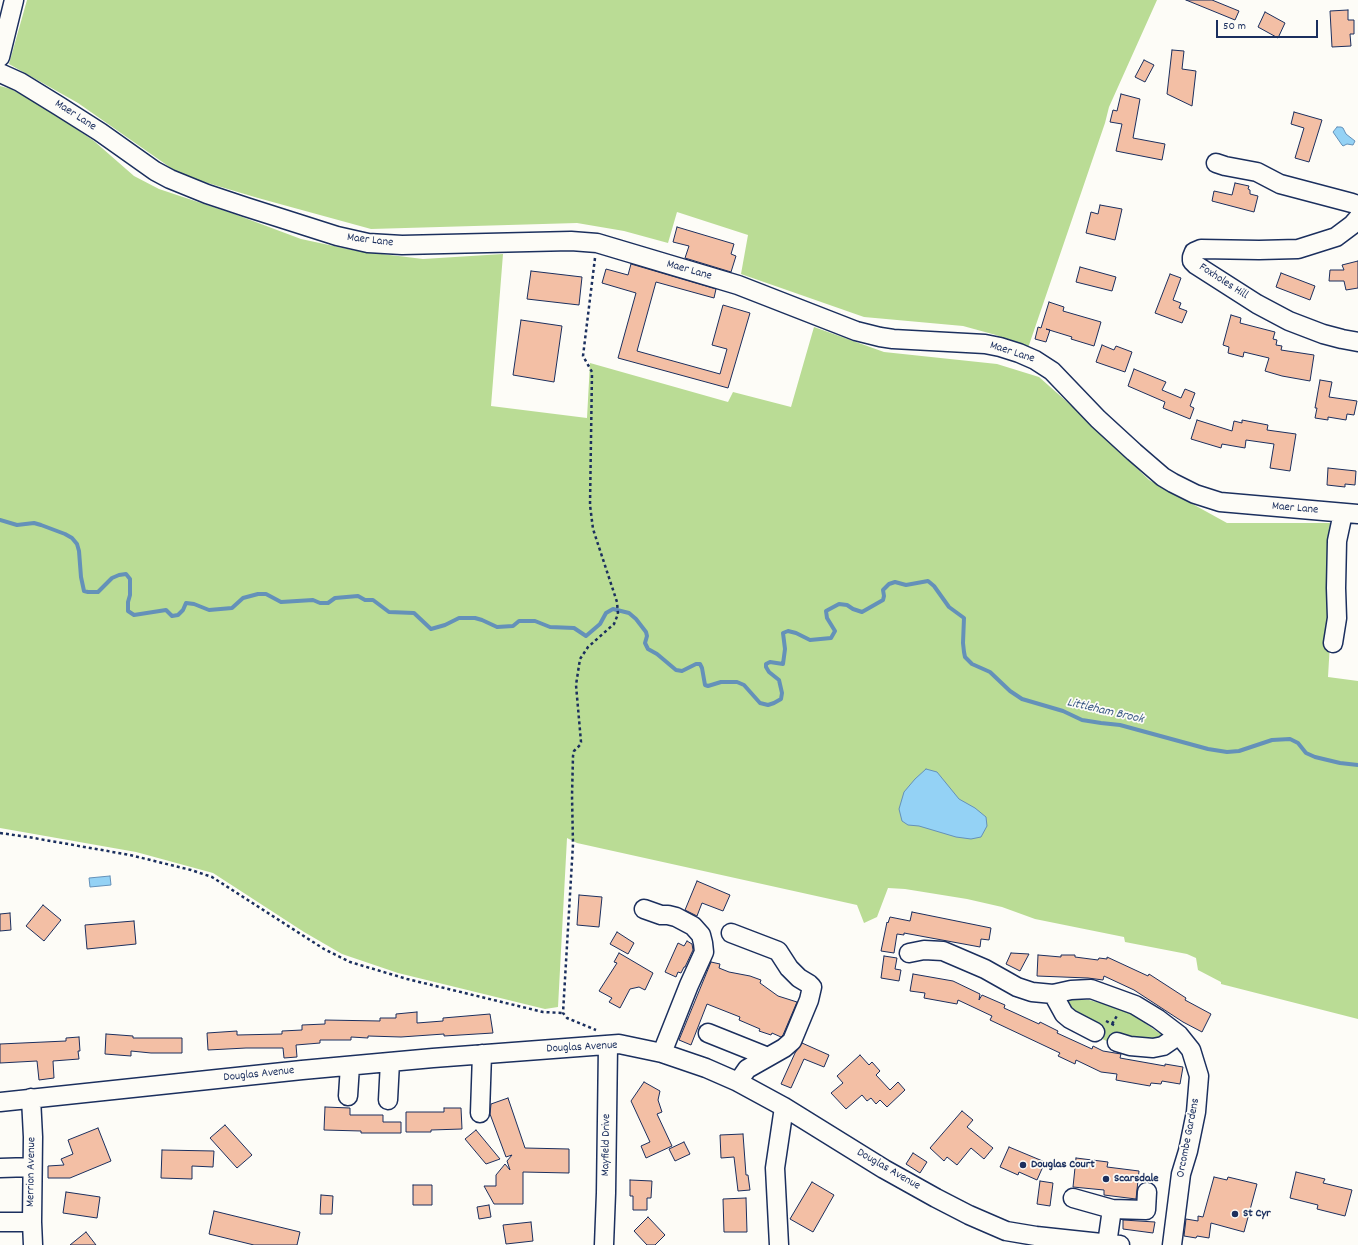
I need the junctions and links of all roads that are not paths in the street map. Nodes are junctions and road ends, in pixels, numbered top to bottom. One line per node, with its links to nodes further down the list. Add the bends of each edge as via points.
1 (14, 0): 2 (street)
2 (0, 57)
3 (0, 73): 8 (street, Maer Lane, via 59,106 155,171 207,194 337,236 368,243 402,245 571,241 596,244 738,285 856,331 893,339 1000,347 1041,363 1052,371 1098,419 1163,477 1195,494 1220,502)
4 (1216, 163): 5 (street, via 1257,172 1280,184)
5 (1358, 205)
6 (1358, 218): 7 (street, Foxholes Hill, via 1336,237 1298,249 1201,249 1194,252 1192,261 1257,304 1289,321 1324,334)
7 (1358, 342)
8 (1350, 514): 9 (street, via 1338,541 1337,618)
9 (1333, 643)
10 (644, 909): 19 (street, via 676,917 693,926 704,943 704,952)
11 (731, 933): 21 (street, via 778,951 789,968 812,987 792,1041)
12 (909, 953): 13 (street, Orcombe Gardens, via 924,950 943,951 985,969 1017,987 1032,992)
13 (1053, 994): 14 (street, via 1064,1014); 16 (street, Orcombe Gardens, via 1071,990 1098,991 1135,1005)
14 (1095, 1032)
15 (708, 1033): 21 (street)
16 (1179, 1035): 17 (street, via 1163,1046 1153,1048); 43 (street, Orcombe Gardens, via 1191,1050 1199,1076 1196,1112 1181,1174)
17 (1118, 1042)
18 (613, 1045): 19 (street, Douglas Avenue); 20 (street, Douglas Avenue); 41 (street, Mayfield Drive)
19 (662, 1053): 24 (street, Douglas Avenue)
20 (482, 1054): 22 (street, Douglas Avenue); 30 (street)
21 (768, 1057): 24 (street, via 747,1068)
22 (390, 1062): 23 (street, Douglas Avenue); 27 (street)
23 (350, 1066): 25 (street); 26 (street, Douglas Avenue)
24 (738, 1082): 29 (street, Douglas Avenue)
25 (348, 1096)
26 (31, 1098): 28 (street, Douglas Avenue); 31 (street, Merrion Avenue)
27 (388, 1100)
28 (0, 1102)
29 (784, 1107): 38 (street, Douglas Avenue, via 884,1169 942,1201 1006,1231); 42 (street, via 775,1168)
30 (480, 1113)
31 (32, 1167): 32 (street); 37 (street, Merrion Avenue)
32 (0, 1168)
33 (1147, 1192): 35 (street, via 1146,1210)
34 (1073, 1198): 35 (street)
35 (1112, 1209): 39 (street)
36 (0, 1222): 37 (street)
37 (32, 1222): 40 (street, Merrion Avenue)
38 (1036, 1241): 39 (street, Douglas Avenue)
39 (1114, 1244)
40 (32, 1245)
41 (604, 1245)
42 (779, 1245)
43 (1172, 1245)

